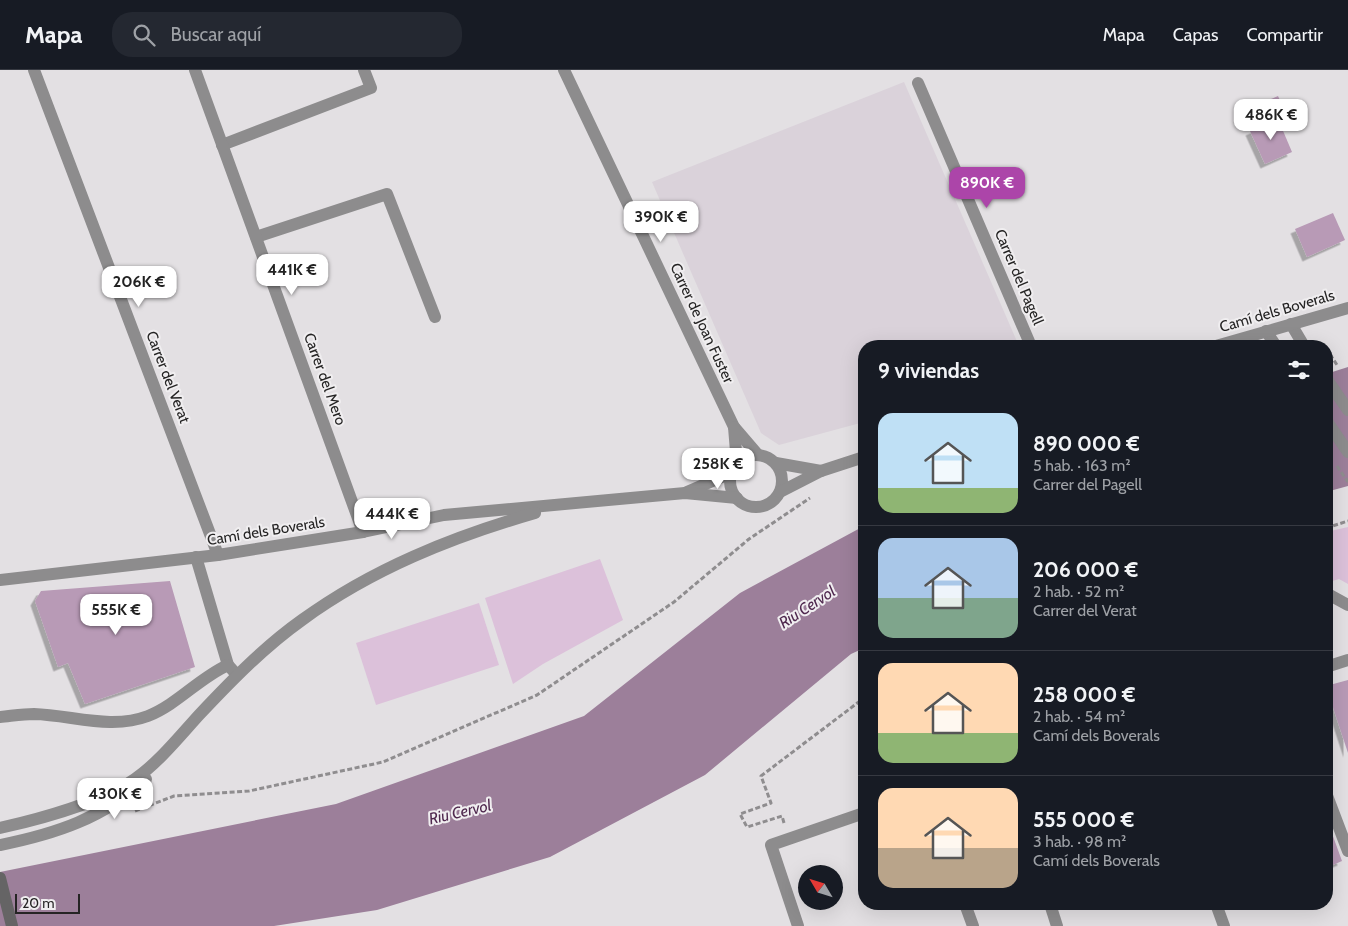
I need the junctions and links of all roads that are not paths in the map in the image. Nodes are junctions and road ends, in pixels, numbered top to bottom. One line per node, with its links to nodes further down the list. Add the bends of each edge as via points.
1 (34, 70): 31 (street, Carrer del Verat)
2 (195, 70): 6 (street, Carrer del Mero)
3 (364, 70): 6 (street, via 371,88)
4 (564, 70): 18 (street, Carrer de Joan Fuster)
5 (918, 83): 12 (street, Carrer del Pagell)
6 (222, 145): 7 (street, Carrer del Mero)
7 (256, 237): 9 (street, via 387,194); 30 (street, Carrer del Mero)
8 (1348, 308): 10 (street, Camí dels Boverals)
9 (435, 317)
10 (1291, 324): 11 (street, Camí dels Boverals); 15 (street)
11 (1266, 331): 13 (street, Camí dels Boverals); 14 (street)
12 (1028, 340)
13 (1236, 340)
14 (1272, 340)
15 (1300, 340)
16 (1333, 388): 17 (street)
17 (1348, 410)
18 (734, 427): 21 (street, Carrer de Joan Fuster); 24 (street, Carrer de Joan Fuster)
19 (1333, 430): 20 (street)
20 (1348, 452)
21 (758, 455): 23 (street); 24 (street, via 743,458)
22 (858, 459): 25 (street)
23 (776, 463): 25 (street); 26 (street, via 782,477)
24 (734, 469): 27 (street, Camí dels Boverals); 28 (street, via 731,485)
25 (822, 470): 26 (street)
26 (780, 492): 28 (street, via 770,503 757,507 742,503)
27 (685, 493): 28 (street, Camí dels Boverals); 29 (street, Camí dels Boverals)
28 (737, 498)
29 (563, 504): 30 (street, Camí dels Boverals, via 444,515); 39 (street, via 472,531 361,581 302,620)
30 (363, 532): 31 (street, Camí dels Boverals)
31 (218, 555): 32 (street, Camí dels Boverals)
32 (196, 557): 33 (street, Camí dels Boverals); 37 (street)
33 (0, 580)
34 (1333, 597): 35 (street)
35 (1348, 605)
36 (1348, 660): 38 (street)
37 (228, 665): 39 (street); 40 (street, via 211,672 177,700 155,712 127,721 95,722 35,714)
38 (1333, 665)
39 (237, 675): 41 (street)
40 (0, 717)
41 (187, 728): 44 (street, via 135,779 104,796); 45 (street, via 146,779 126,798 64,828)
42 (1333, 812): 46 (street)
43 (858, 815): 52 (street, via 770,845)
44 (0, 828)
45 (0, 845)
46 (1348, 852)
47 (0, 878): 51 (main road)
48 (967, 910): 53 (street)
49 (1052, 910): 54 (street)
50 (1218, 910): 55 (street)
51 (12, 926)
52 (798, 926)
53 (972, 926)
54 (1057, 926)
55 (1224, 926)

